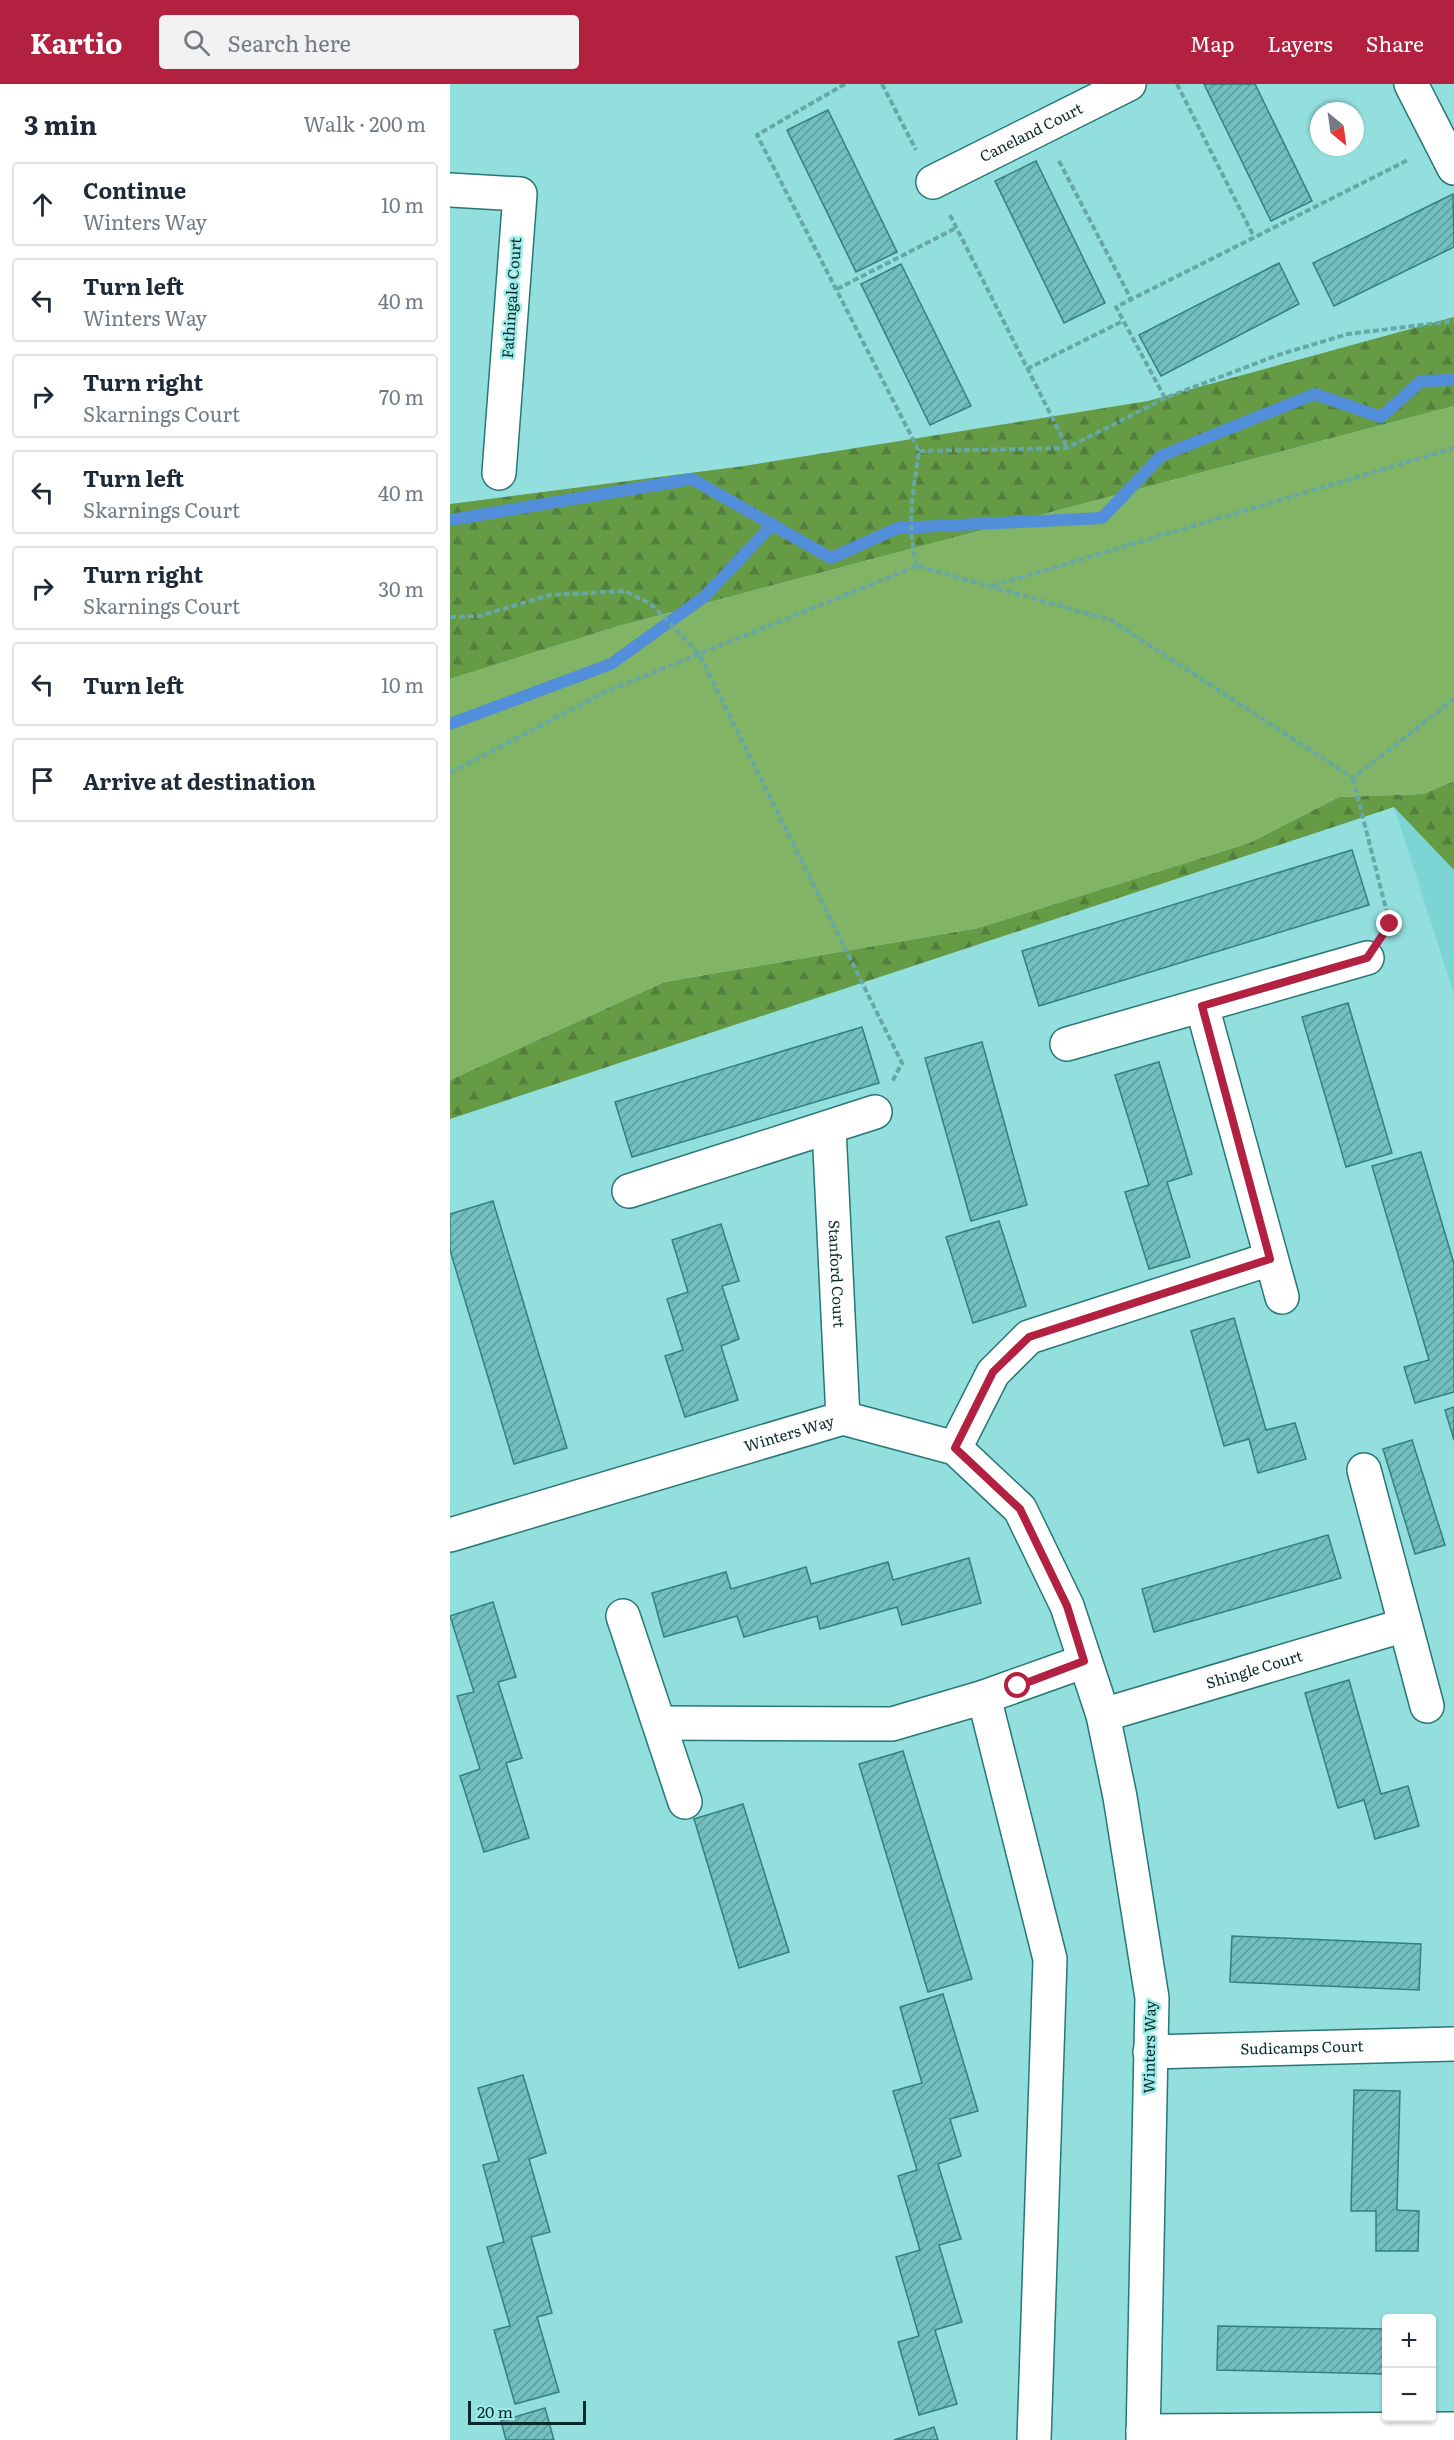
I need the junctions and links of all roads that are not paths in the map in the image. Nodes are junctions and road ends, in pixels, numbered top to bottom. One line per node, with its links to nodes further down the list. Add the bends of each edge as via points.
1 (1129, 84): 4 (street, Caneland Court)
2 (1411, 84): 3 (street)
3 (1448, 156)
4 (933, 182)
5 (450, 190): 6 (street, Fathingale Court, via 520,194)
6 (499, 473)
7 (1367, 958): 8 (street)
8 (1202, 1006): 9 (street); 13 (street)
9 (1067, 1044)
10 (875, 1112): 11 (street)
11 (829, 1128): 12 (street); 15 (street, Stanford Court)
12 (629, 1191)
13 (1270, 1259): 14 (street); 16 (street, via 1029,1337 993,1372)
14 (1282, 1297)
15 (843, 1418): 16 (street, Winters Way); 18 (street, Winters Way)
16 (955, 1448): 21 (street, Winters Way, via 1020,1509 1067,1606)
17 (1364, 1470): 20 (street)
18 (450, 1535)
19 (623, 1616): 25 (street)
20 (1405, 1625): 23 (street); 24 (street, Shingle Court)
21 (1084, 1661): 22 (street); 24 (street, Winters Way)
22 (984, 1697): 25 (street, via 892,1724); 31 (street, via 1050,1959)
23 (1427, 1706)
24 (1103, 1715): 28 (street, Winters Way, via 1152,1998)
25 (659, 1724): 26 (street)
26 (686, 1802)
27 (1454, 2044): 28 (street, Sudicamps Court)
28 (1150, 2052): 30 (street, Winters Way)
29 (1454, 2429): 30 (street)
30 (1143, 2435)
31 (1034, 2440)

